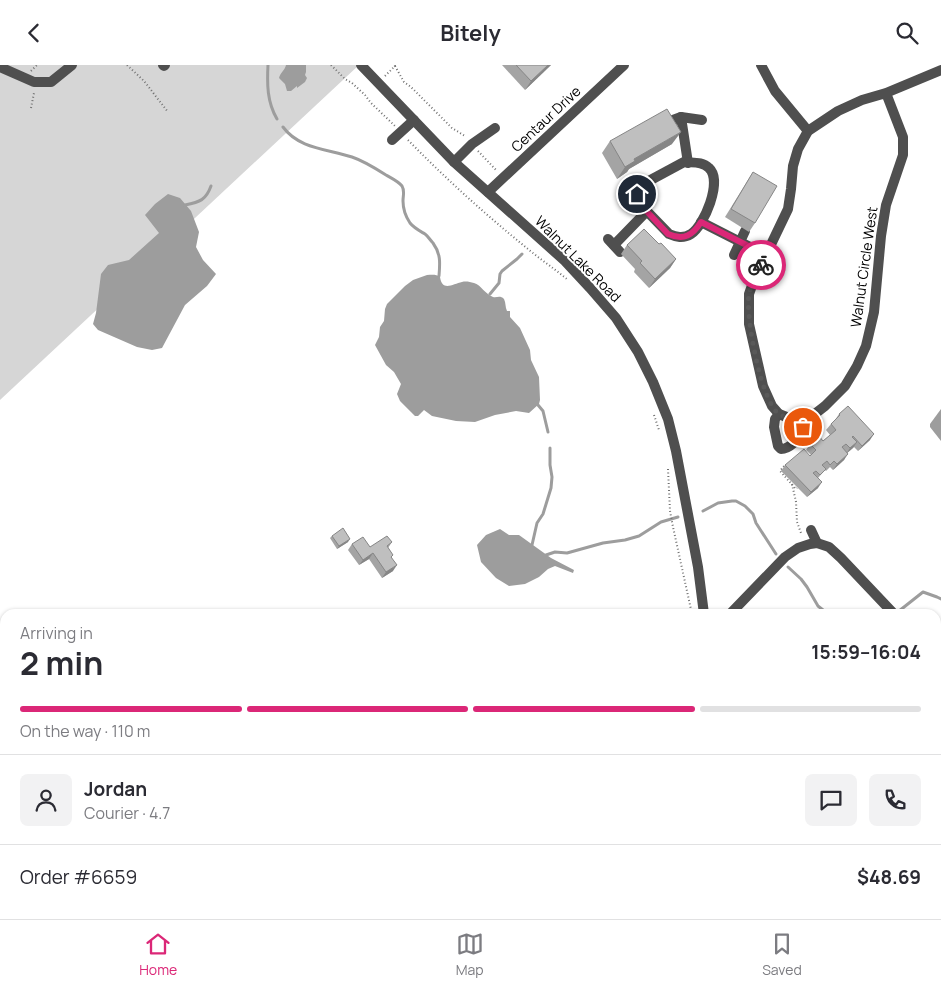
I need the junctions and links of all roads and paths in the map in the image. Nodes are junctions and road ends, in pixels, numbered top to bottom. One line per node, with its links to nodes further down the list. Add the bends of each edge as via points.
1 (72, 65): 10 (street, via 50,82)
2 (127, 65): 13 (path)
3 (331, 65): 20 (path)
4 (361, 65): 15 (street, Walnut Lake Road)
5 (624, 65): 25 (street, Centaur Drive)
6 (761, 65): 19 (street, via 775,91)
7 (395, 66): 22 (path, via 404,82)
8 (0, 67): 10 (street)
9 (941, 70): 11 (street)
10 (40, 82): 12 (path)
11 (886, 93): 19 (street, via 838,111); 37 (street, Walnut Circle West, via 904,137 904,155 886,205 880,236 874,312 866,347 845,386 825,406)
12 (31, 108)
13 (168, 112)
14 (681, 117): 16 (street); 17 (street); 24 (street)
15 (414, 120): 20 (street); 23 (street, Walnut Lake Road)
16 (702, 120)
17 (662, 125)
18 (495, 127): 22 (street)
19 (808, 131): 33 (street, via 793,166 788,209)
20 (401, 132): 21 (street); 34 (path, via 472,203)
21 (392, 140)
22 (472, 145): 23 (street); 25 (path)
23 (454, 162): 26 (street, Walnut Lake Road)
24 (688, 163): 27 (street, via 684,162 639,188 637,199); 28 (street, via 703,164 714,177 712,199)
25 (503, 178): 26 (street, Centaur Drive)
26 (488, 193): 46 (street, Walnut Lake Road, via 565,261 616,318 638,352 668,419)
27 (647, 211): 28 (street, via 674,237 692,233); 31 (street)
28 (701, 222): 30 (street)
29 (745, 231): 30 (street)
30 (740, 242): 32 (street); 33 (street)
31 (614, 245)
32 (734, 255)
33 (766, 255): 36 (street, via 749,295 749,324 763,387)
34 (571, 284)
35 (652, 409): 38 (path)
36 (776, 410): 37 (street, via 789,418); 37 (street, via 774,427 781,449 792,444 802,433)
37 (805, 418)
38 (660, 433)
39 (668, 465): 45 (path, via 670,511)
40 (784, 466): 41 (path, via 780,471)
41 (792, 485): 42 (path); 44 (path, via 796,522 801,534)
42 (797, 488)
43 (811, 530): 44 (street)
44 (812, 544): 47 (street, via 798,548 786,557); 48 (street, via 829,547)
45 (691, 609)
46 (703, 609)
47 (735, 609)
48 (889, 609)

